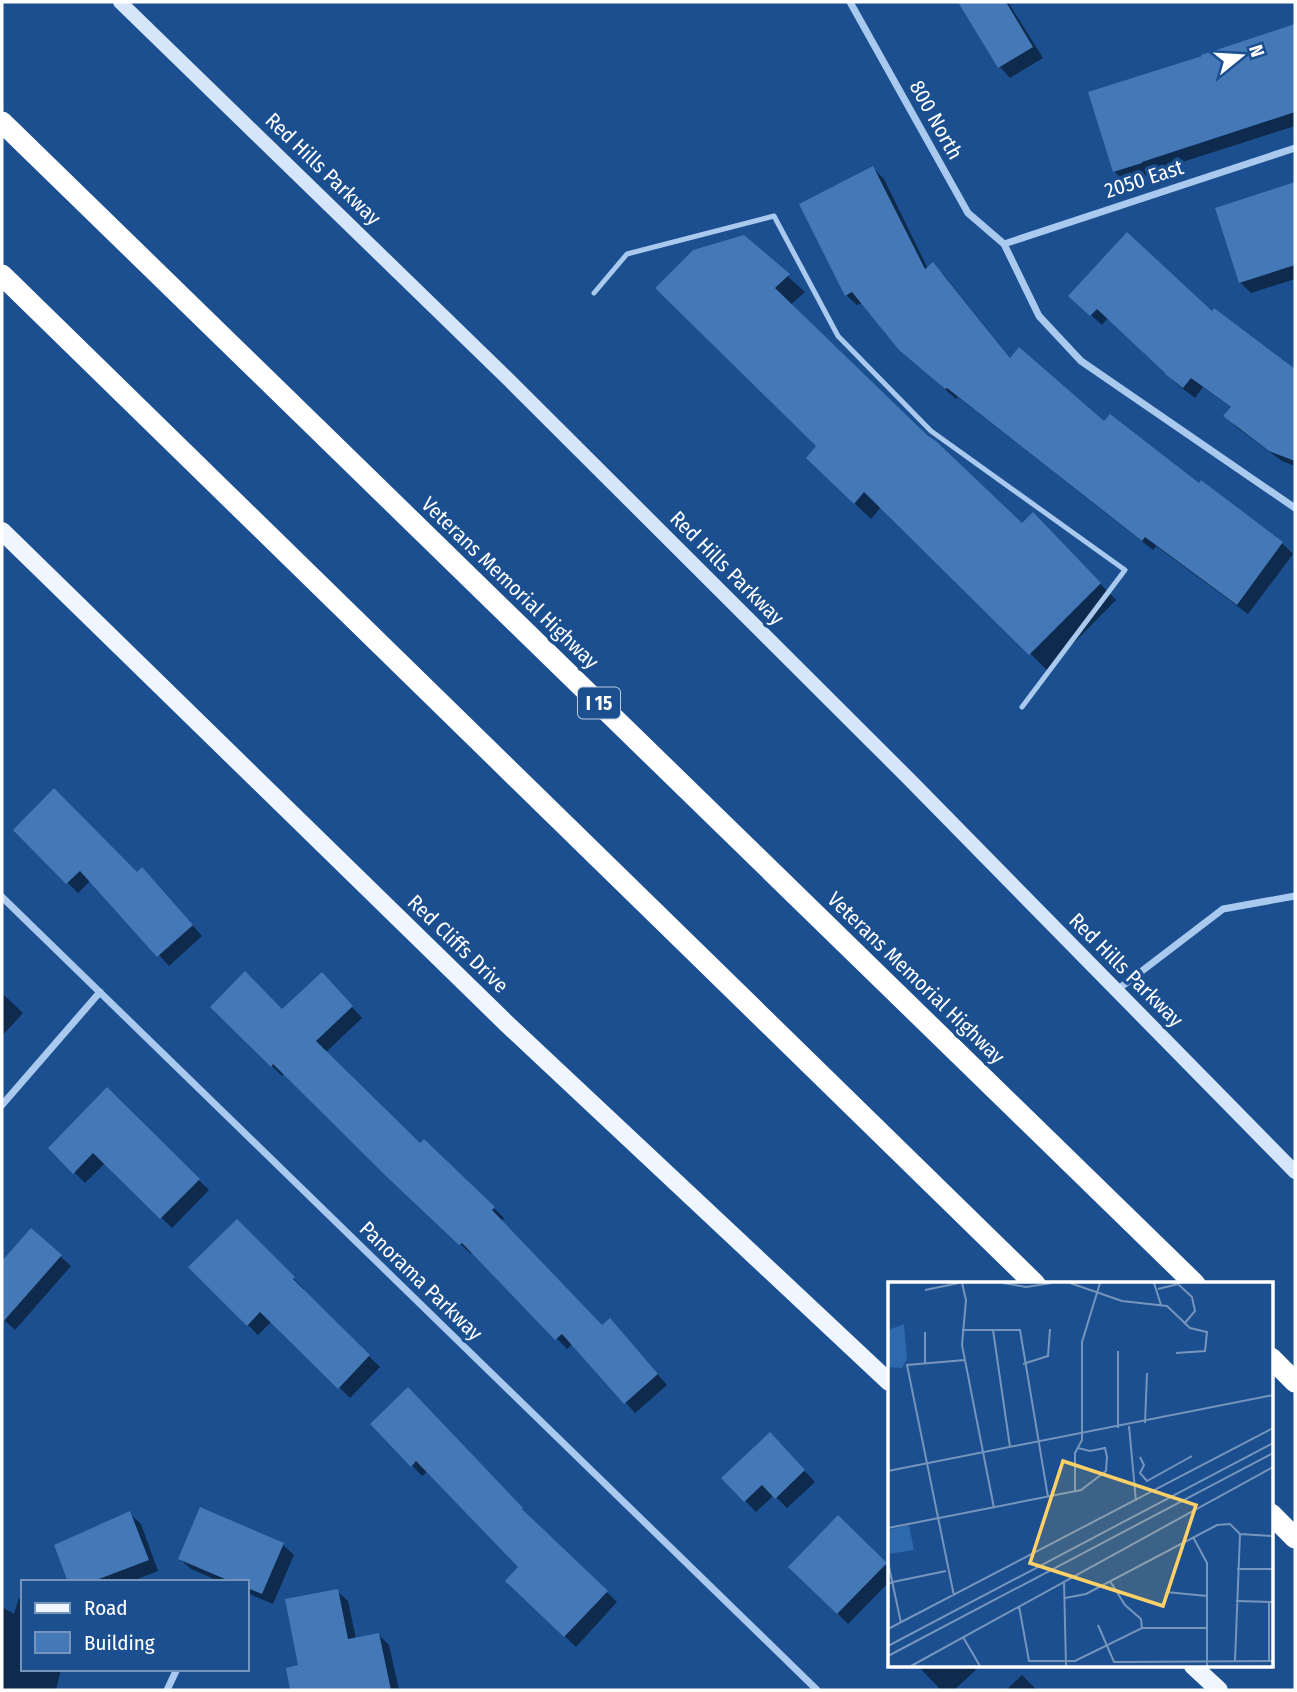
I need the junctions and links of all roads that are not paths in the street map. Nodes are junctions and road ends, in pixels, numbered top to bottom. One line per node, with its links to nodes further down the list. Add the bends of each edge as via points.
1 (120, 2): 13 (main road, Red Hills Parkway, via 509,380)
2 (850, 2): 5 (street, 800 North, via 968,213)
3 (2, 122): 18 (highway, Veterans Memorial Highway / I 15)
4 (1295, 148): 5 (street, 2050 East)
5 (1004, 244): 8 (street, via 1039,316 1081,361)
6 (2, 275): 17 (highway)
7 (594, 293): 10 (lane, via 627,254 774,216 838,336 931,431 1125,570)
8 (1295, 508)
9 (2, 531): 20 (main road, Red Cliffs Drive, via 507,1024)
10 (1022, 708)
11 (1295, 896): 13 (street, via 1223,909)
12 (2, 897): 14 (street, Panorama Parkway)
13 (1116, 991): 16 (main road, Red Hills Parkway)
14 (100, 992): 15 (street); 27 (street, Panorama Parkway)
15 (2, 1105)
16 (1295, 1172)
17 (1033, 1282)
18 (1193, 1282)
19 (1272, 1359): 21 (highway)
20 (888, 1381)
21 (1295, 1382)
22 (1272, 1515): 23 (highway)
23 (1295, 1538)
24 (1195, 1668): 28 (main road)
25 (176, 1671): 26 (street)
26 (167, 1690)
27 (817, 1690)
28 (1219, 1690)

